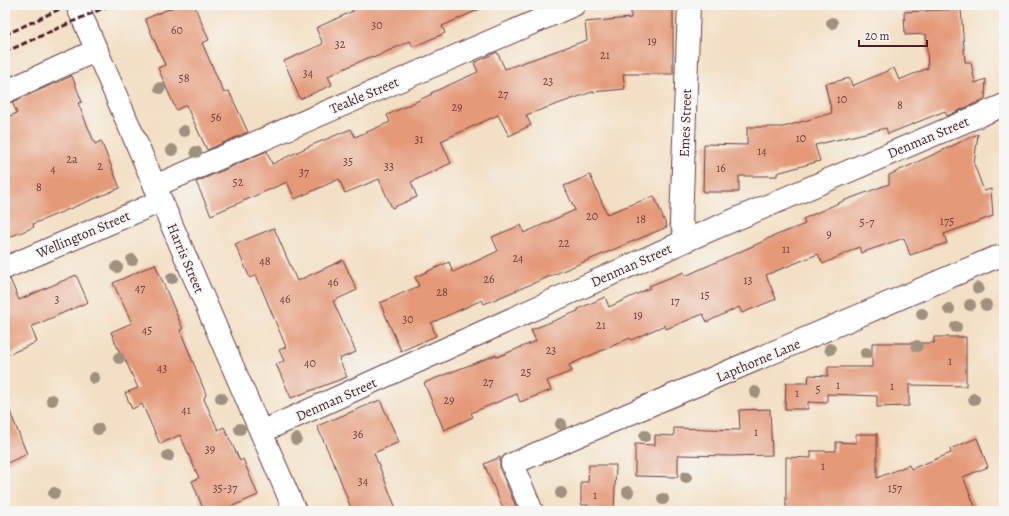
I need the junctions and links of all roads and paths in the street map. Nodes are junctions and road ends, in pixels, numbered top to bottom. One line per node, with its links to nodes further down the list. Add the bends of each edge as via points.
1 (77, 5): 4 (street, Harris Street)
2 (574, 5): 7 (street, Teakle Street)
3 (689, 5): 8 (street, Emes Street, via 681,222)
4 (97, 50): 5 (street); 7 (street, Harris Street)
5 (5, 92)
6 (1004, 105): 8 (street, Denman Street)
7 (158, 193): 10 (street, Wellington Street); 11 (street, Harris Street)
8 (687, 240): 11 (street, Denman Street)
9 (1004, 256): 13 (street, Lapthorne Lane, via 994,258 512,464)
10 (5, 268)
11 (261, 432): 12 (street, Harris Street)
12 (294, 511)
13 (532, 511)

